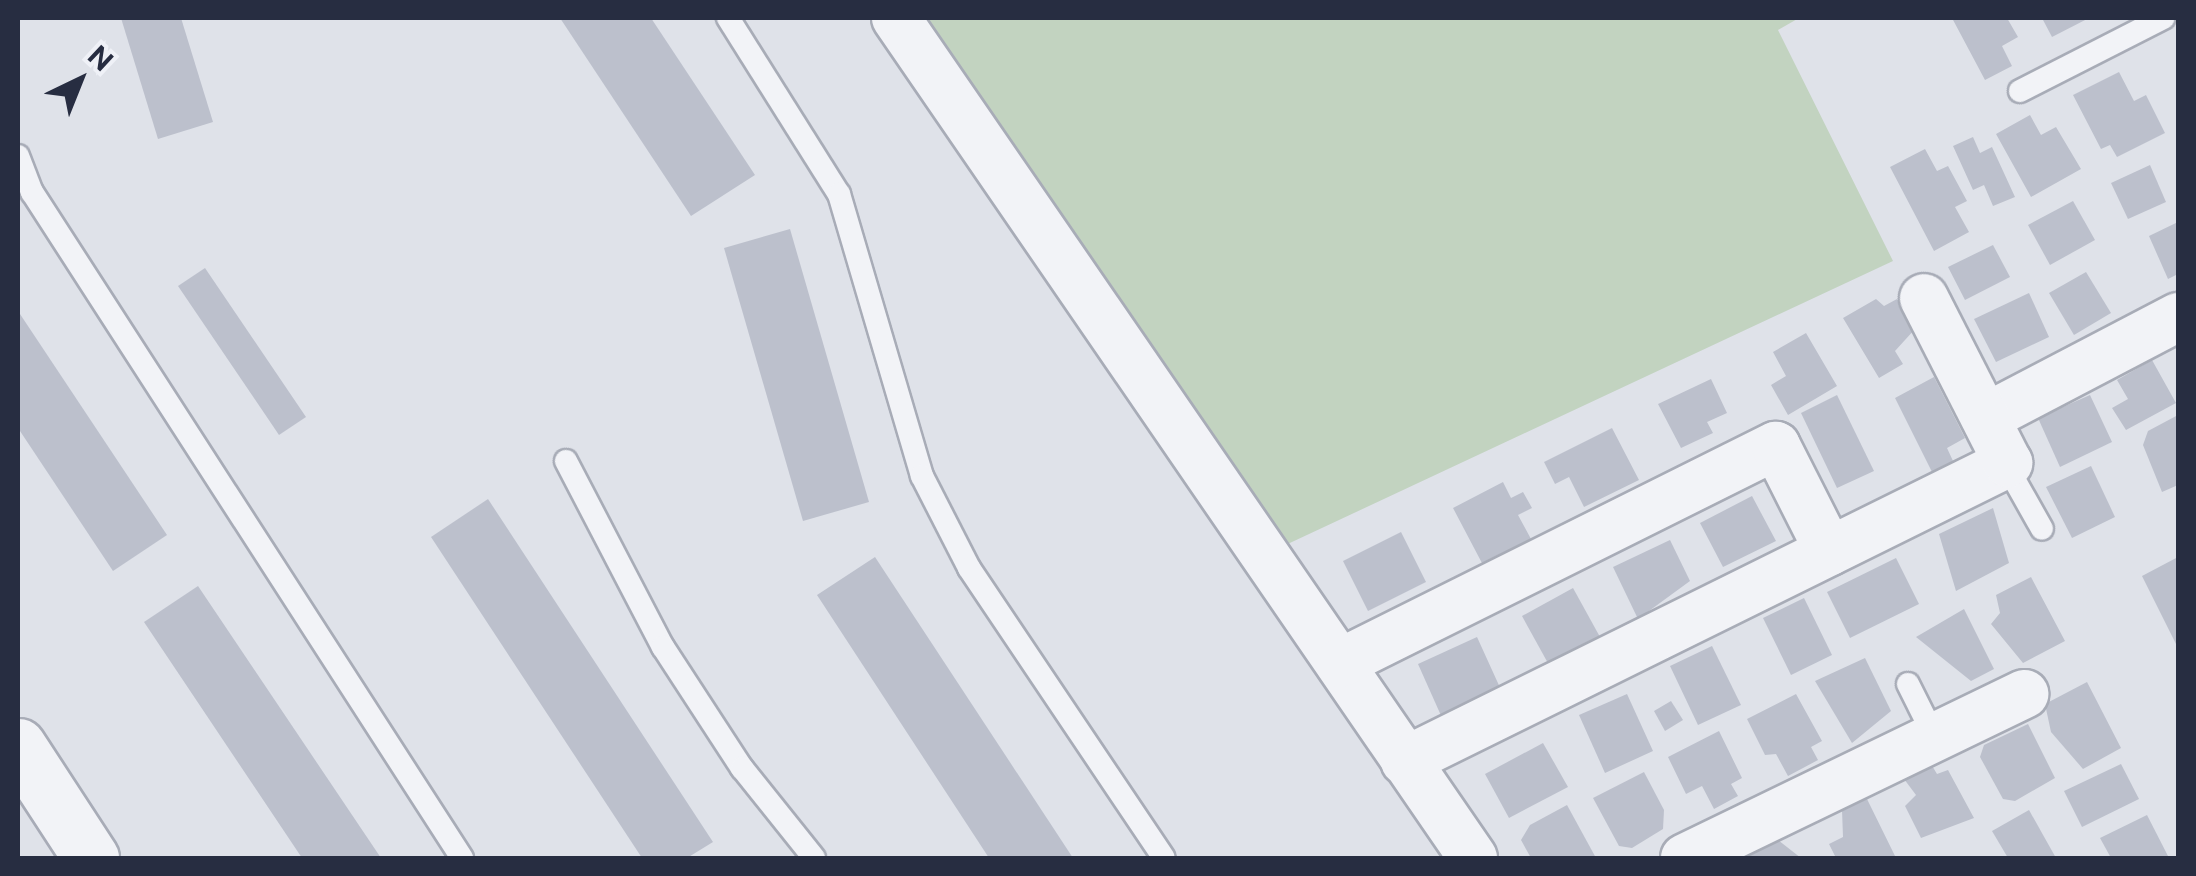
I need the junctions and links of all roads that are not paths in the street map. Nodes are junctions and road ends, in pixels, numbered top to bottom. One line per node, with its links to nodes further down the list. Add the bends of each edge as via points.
1 (728, 18): 22 (lane, via 839,194 922,476 969,568)
2 (896, 18): 13 (street)
3 (2163, 18): 4 (lane)
4 (2020, 91)
5 (18, 156): 20 (lane, via 32,192)
6 (1924, 298): 8 (street)
7 (2178, 317): 8 (street)
8 (1987, 417): 10 (street)
9 (566, 461): 21 (lane, via 663,647 742,768)
10 (2006, 464): 11 (lane); 12 (street)
11 (2042, 529)
12 (1829, 551): 13 (street, via 1776,446); 18 (street)
13 (1340, 663): 18 (street)
14 (1908, 684): 16 (lane)
15 (2025, 694): 16 (street)
16 (1935, 738): 24 (street)
17 (18, 746): 19 (street)
18 (1405, 760): 23 (street)
19 (92, 858)
20 (462, 858)
21 (814, 858)
22 (1164, 858)
23 (1473, 858)
24 (1686, 858)

